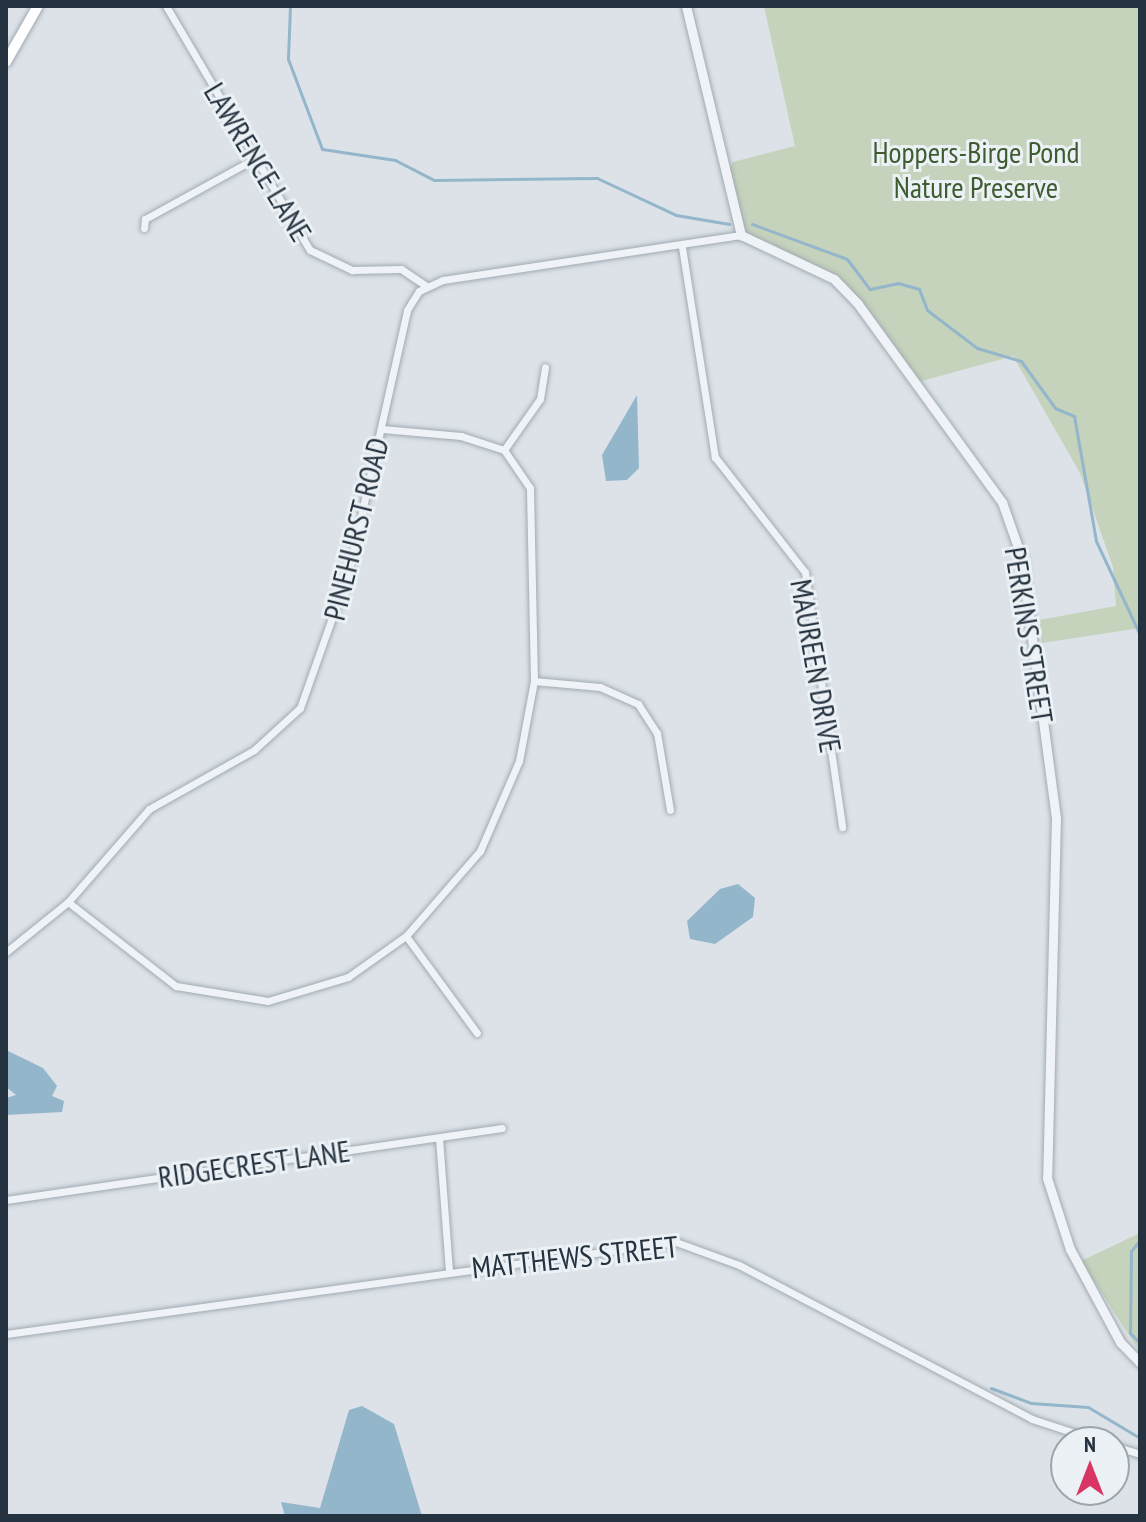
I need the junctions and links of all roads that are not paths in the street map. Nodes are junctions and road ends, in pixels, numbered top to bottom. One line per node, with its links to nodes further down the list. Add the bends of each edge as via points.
1 (38, 6): 4 (main road)
2 (166, 6): 5 (street, LAWRENCE LANE)
3 (686, 6): 7 (street)
4 (6, 62)
5 (254, 159): 6 (street, via 145,219); 9 (street, LAWRENCE LANE, via 300,237 320,257 352,270 401,269)
6 (144, 228)
7 (741, 235): 8 (street); 25 (street, PERKINS STREET, via 834,279 896,352 1002,502 1021,556 1056,817 1047,1178 1070,1249 1120,1342)
8 (682, 247): 9 (street); 15 (street, MAUREEN DRIVE, via 715,457 805,572)
9 (426, 286): 11 (street, PINEHURST ROAD, via 407,310)
10 (545, 367): 12 (street, via 540,399)
11 (382, 429): 12 (street, via 461,436); 16 (street, PINEHURST ROAD, via 349,570 300,708 254,750 149,809)
12 (504, 450): 13 (street, via 530,488 535,517)
13 (534, 681): 14 (street, via 600,687 638,704 657,733); 17 (street, via 519,761 480,851)
14 (670, 810)
15 (842, 827)
16 (68, 902): 17 (street, via 147,970 208,996 248,1001 294,997 348,977); 18 (street, PINEHURST ROAD)
17 (406, 936): 19 (street)
18 (6, 952)
19 (477, 1033)
20 (502, 1128): 21 (street, RIDGECREST LANE)
21 (439, 1138): 22 (street, RIDGECREST LANE); 23 (street)
22 (6, 1200)
23 (449, 1270): 24 (street, MATTHEWS STREET); 26 (street, MATTHEWS STREET, via 656,1242 698,1245)
24 (6, 1334)
25 (1140, 1363)
26 (1053, 1426)

